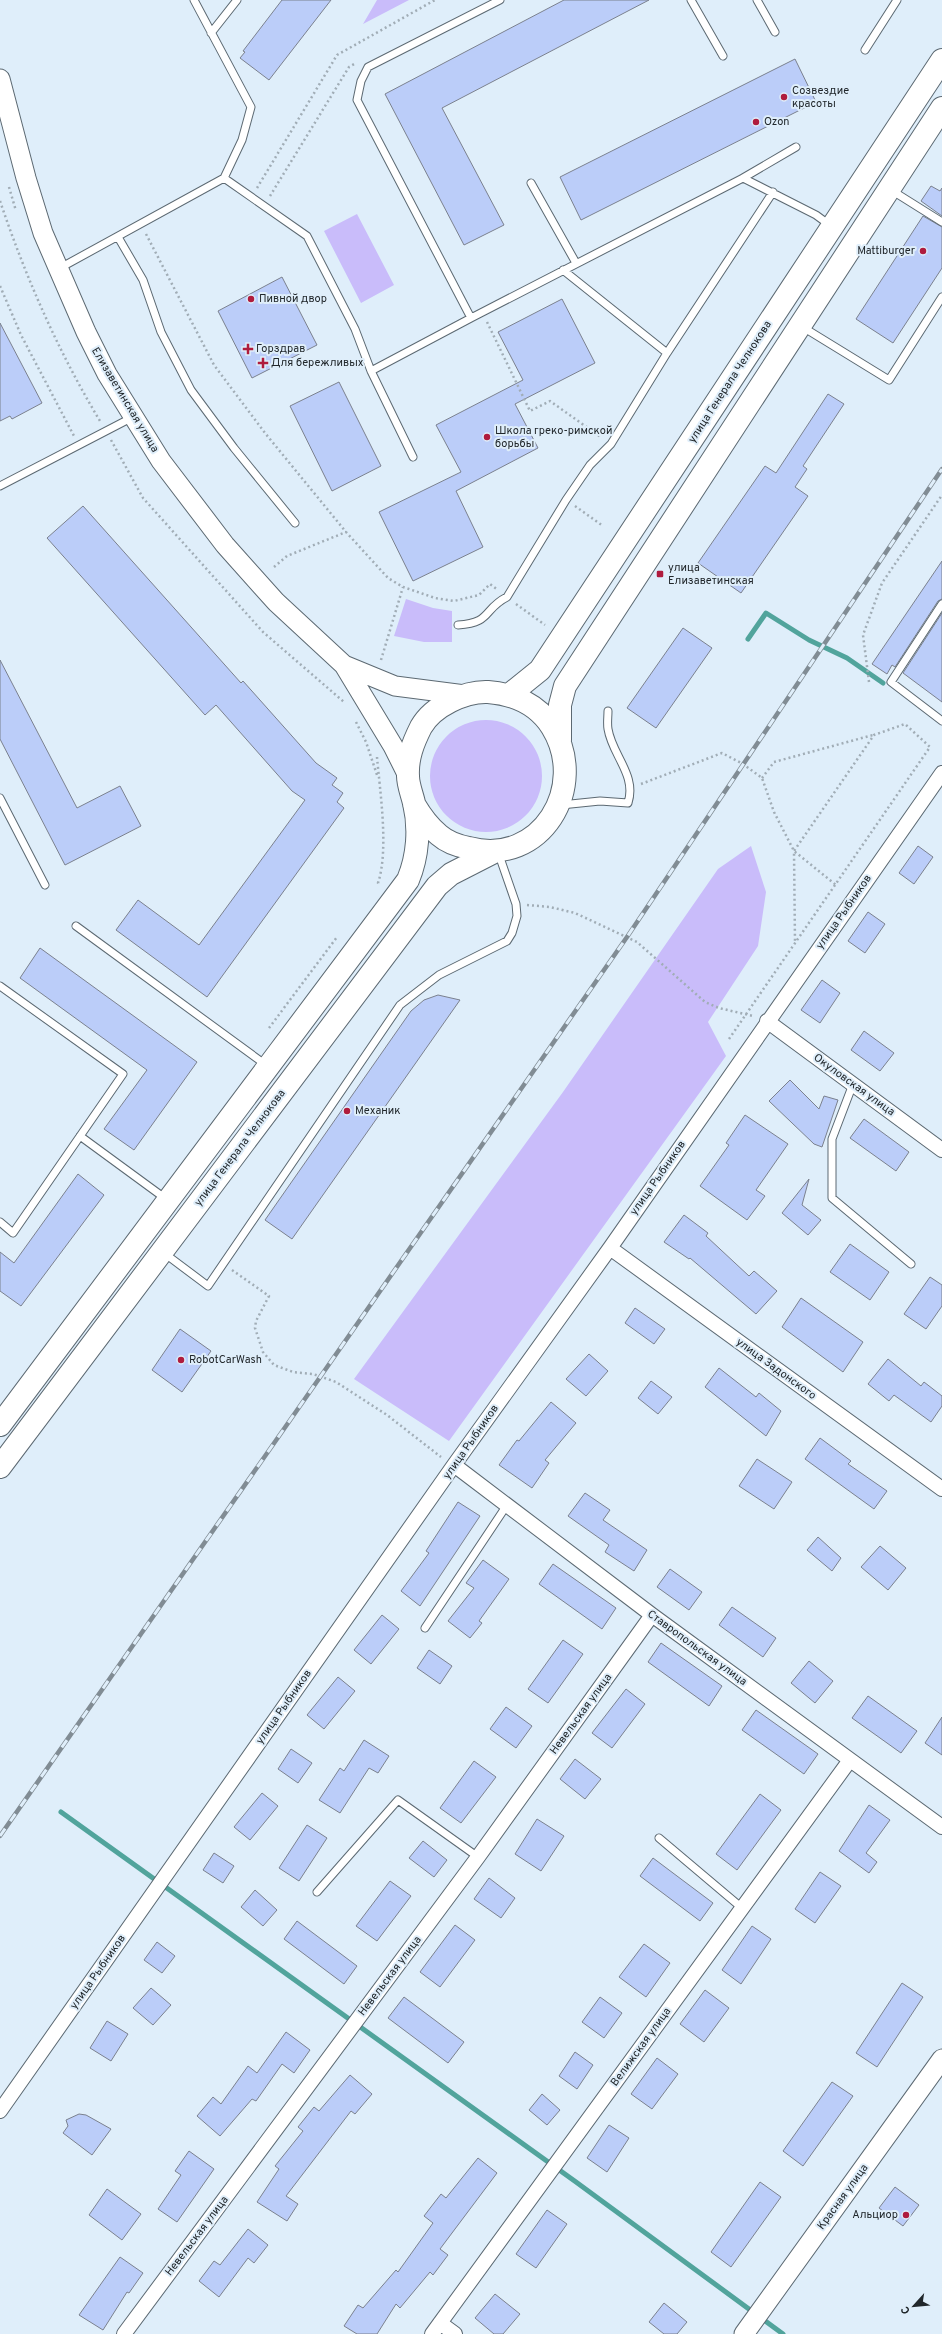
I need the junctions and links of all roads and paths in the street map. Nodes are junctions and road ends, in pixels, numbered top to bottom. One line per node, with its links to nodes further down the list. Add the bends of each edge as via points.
1 (194, 0): 9 (lane)
2 (237, 0): 9 (lane)
3 (435, 0): 21 (path, via 337,55)
4 (500, 0): 32 (lane, via 368,67 361,81 357,100)
5 (691, 0): 11 (lane)
6 (757, 0): 8 (lane)
7 (897, 0): 10 (lane)
8 (775, 32)
9 (211, 33): 16 (lane, via 251,107 242,140)
10 (865, 50)
11 (724, 56)
12 (942, 60): 24 (main road, улица Генерала Челнокова)
13 (0, 79): 27 (main road, Елизаветинская улица, via 26,178 43,233)
14 (942, 108): 19 (main road, улица Генерала Челнокова)
15 (796, 147): 17 (lane)
16 (224, 178): 21 (lane); 23 (lane)
17 (743, 178): 20 (lane); 26 (lane)
18 (531, 183): 26 (lane)
19 (889, 188): 22 (lane); 33 (main road, улица Генерала Челнокова)
20 (773, 192): 24 (lane, via 816,215); 34 (lane)
21 (251, 198): 35 (lane, via 307,236 355,329)
22 (942, 222)
23 (141, 225): 25 (lane); 45 (path, via 214,366)
24 (832, 228): 56 (main road, улица Генерала Челнокова, via 540,670)
25 (118, 237): 27 (lane); 43 (lane, via 143,280 161,332 191,390)
26 (576, 263): 28 (lane)
27 (58, 269): 36 (main road, Елизаветинская улица, via 86,332)
28 (563, 270): 31 (lane); 34 (lane)
29 (0, 286): 38 (path, via 21,335)
30 (942, 297): 33 (lane, via 889,380)
31 (482, 312): 32 (lane); 37 (path, via 530,411 550,401)
32 (471, 318): 35 (lane)
33 (800, 325): 60 (main road, улица Генерала Челнокова, via 565,686 560,705)
34 (667, 353): 37 (lane)
35 (371, 371): 39 (lane)
36 (133, 417): 38 (lane); 53 (main road, Елизаветинская улица, via 166,467 225,545 276,602)
37 (611, 444): 48 (lane, via 590,465 566,500)
38 (78, 445): 40 (lane)
39 (414, 457)
40 (0, 486)
41 (942, 495): 54 (path, via 882,583 863,635)
42 (585, 513): 44 (path)
43 (295, 523)
44 (603, 526)
45 (346, 532): 46 (path, via 287,556); 47 (path, via 388,578)
46 (274, 567)
47 (403, 586): 48 (path, via 436,598 454,601 479,595 490,584); 52 (path)
48 (507, 597): 50 (lane, via 496,602 485,618 472,624); 51 (path)
49 (942, 604): 58 (lane, via 891,682)
50 (458, 625)
51 (545, 625)
52 (381, 660)
53 (344, 665): 55 (main road, Елизаветинская улица, via 395,686); 62 (main road, Елизаветинская улица)
54 (869, 682)
55 (465, 695): 56 (main road, улица Генерала Челнокова, via 487,692); 62 (main road, улица Генерала Челнокова, via 441,707 422,725 411,750)
56 (509, 695): 60 (main road, улица Генерала Челнокова, via 532,706 548,721)
57 (608, 711): 64 (lane, via 608,730 630,780)
58 (942, 722)
59 (874, 735): 63 (path, via 774,762); 69 (path); 70 (path, via 905,724 930,747)
60 (560, 740): 67 (main road, улица Генерала Челнокова, via 566,772)
61 (942, 772): 78 (street, улица Рыбников)
62 (408, 776): 66 (main road, улица Генерала Челнокова)
63 (762, 778): 64 (path, via 744,764 722,753); 69 (path, via 774,812)
64 (630, 788): 67 (lane, via 628,802 600,801)
65 (0, 798): 71 (lane)
66 (414, 804): 68 (main road, улица Генерала Челнокова, via 425,821 440,836 458,846 477,850); 81 (main road, улица Генерала Челнокова, via 417,851 408,880)
67 (559, 805): 68 (main road, улица Генерала Челнокова, via 543,828 531,838)
68 (497, 850): 72 (lane); 88 (main road, улица Генерала Челнокова, via 451,874 437,886)
69 (794, 851): 70 (path); 75 (path)
70 (836, 885): 75 (path)
71 (45, 886)
72 (516, 904): 77 (path, via 550,907 575,913 627,937 637,942 705,1002); 89 (lane, via 517,916 507,941 439,975 400,1005)
73 (76, 926): 81 (lane)
74 (337, 937): 79 (path)
75 (795, 944): 77 (path)
76 (0, 986): 83 (lane, via 123,1074)
77 (747, 1014): 78 (path); 80 (path)
78 (767, 1021): 82 (street, Окуловская улица); 87 (street, улица Рыбников)
79 (269, 1028)
80 (729, 1039)
81 (269, 1066): 85 (main road, улица Генерала Челнокова)
82 (853, 1084): 84 (street, Окуловская улица); 90 (lane, via 832,1139 832,1198)
83 (80, 1136): 85 (lane); 86 (lane, via 13,1233)
84 (942, 1150)
85 (168, 1201): 91 (main road, улица Генерала Челнокова)
86 (0, 1222)
87 (610, 1248): 92 (street, улица Рыбников); 94 (street, улица Задонского)
88 (162, 1252): 89 (lane, via 208,1286); 93 (main road, улица Генерала Челнокова)
89 (224, 1264): 92 (path, via 269,1296 255,1328 263,1352 274,1365 336,1382 387,1415 434,1453)
90 (911, 1264)
91 (0, 1425)
92 (454, 1465): 95 (street, Ставропольская улица); 105 (street, улица Рыбников)
93 (0, 1467)
94 (942, 1489)
95 (507, 1505): 96 (street, Ставропольская улица); 97 (lane)
96 (652, 1615): 98 (street, Ставропольская улица); 101 (street, Невельская улица)
97 (425, 1628)
98 (850, 1760): 99 (street, Ставропольская улица); 103 (street, Велижская улица)
99 (942, 1827)
100 (659, 1838): 103 (lane)
101 (478, 1857): 102 (lane, via 398,1800); 107 (street, Невельская улица)
102 (317, 1892)
103 (742, 1908): 106 (street, Велижская улица)
104 (942, 2059): 109 (main road, Красная улица)
105 (0, 2111)
106 (436, 2328): 108 (street)
107 (124, 2334)
108 (455, 2334)
109 (744, 2334)

